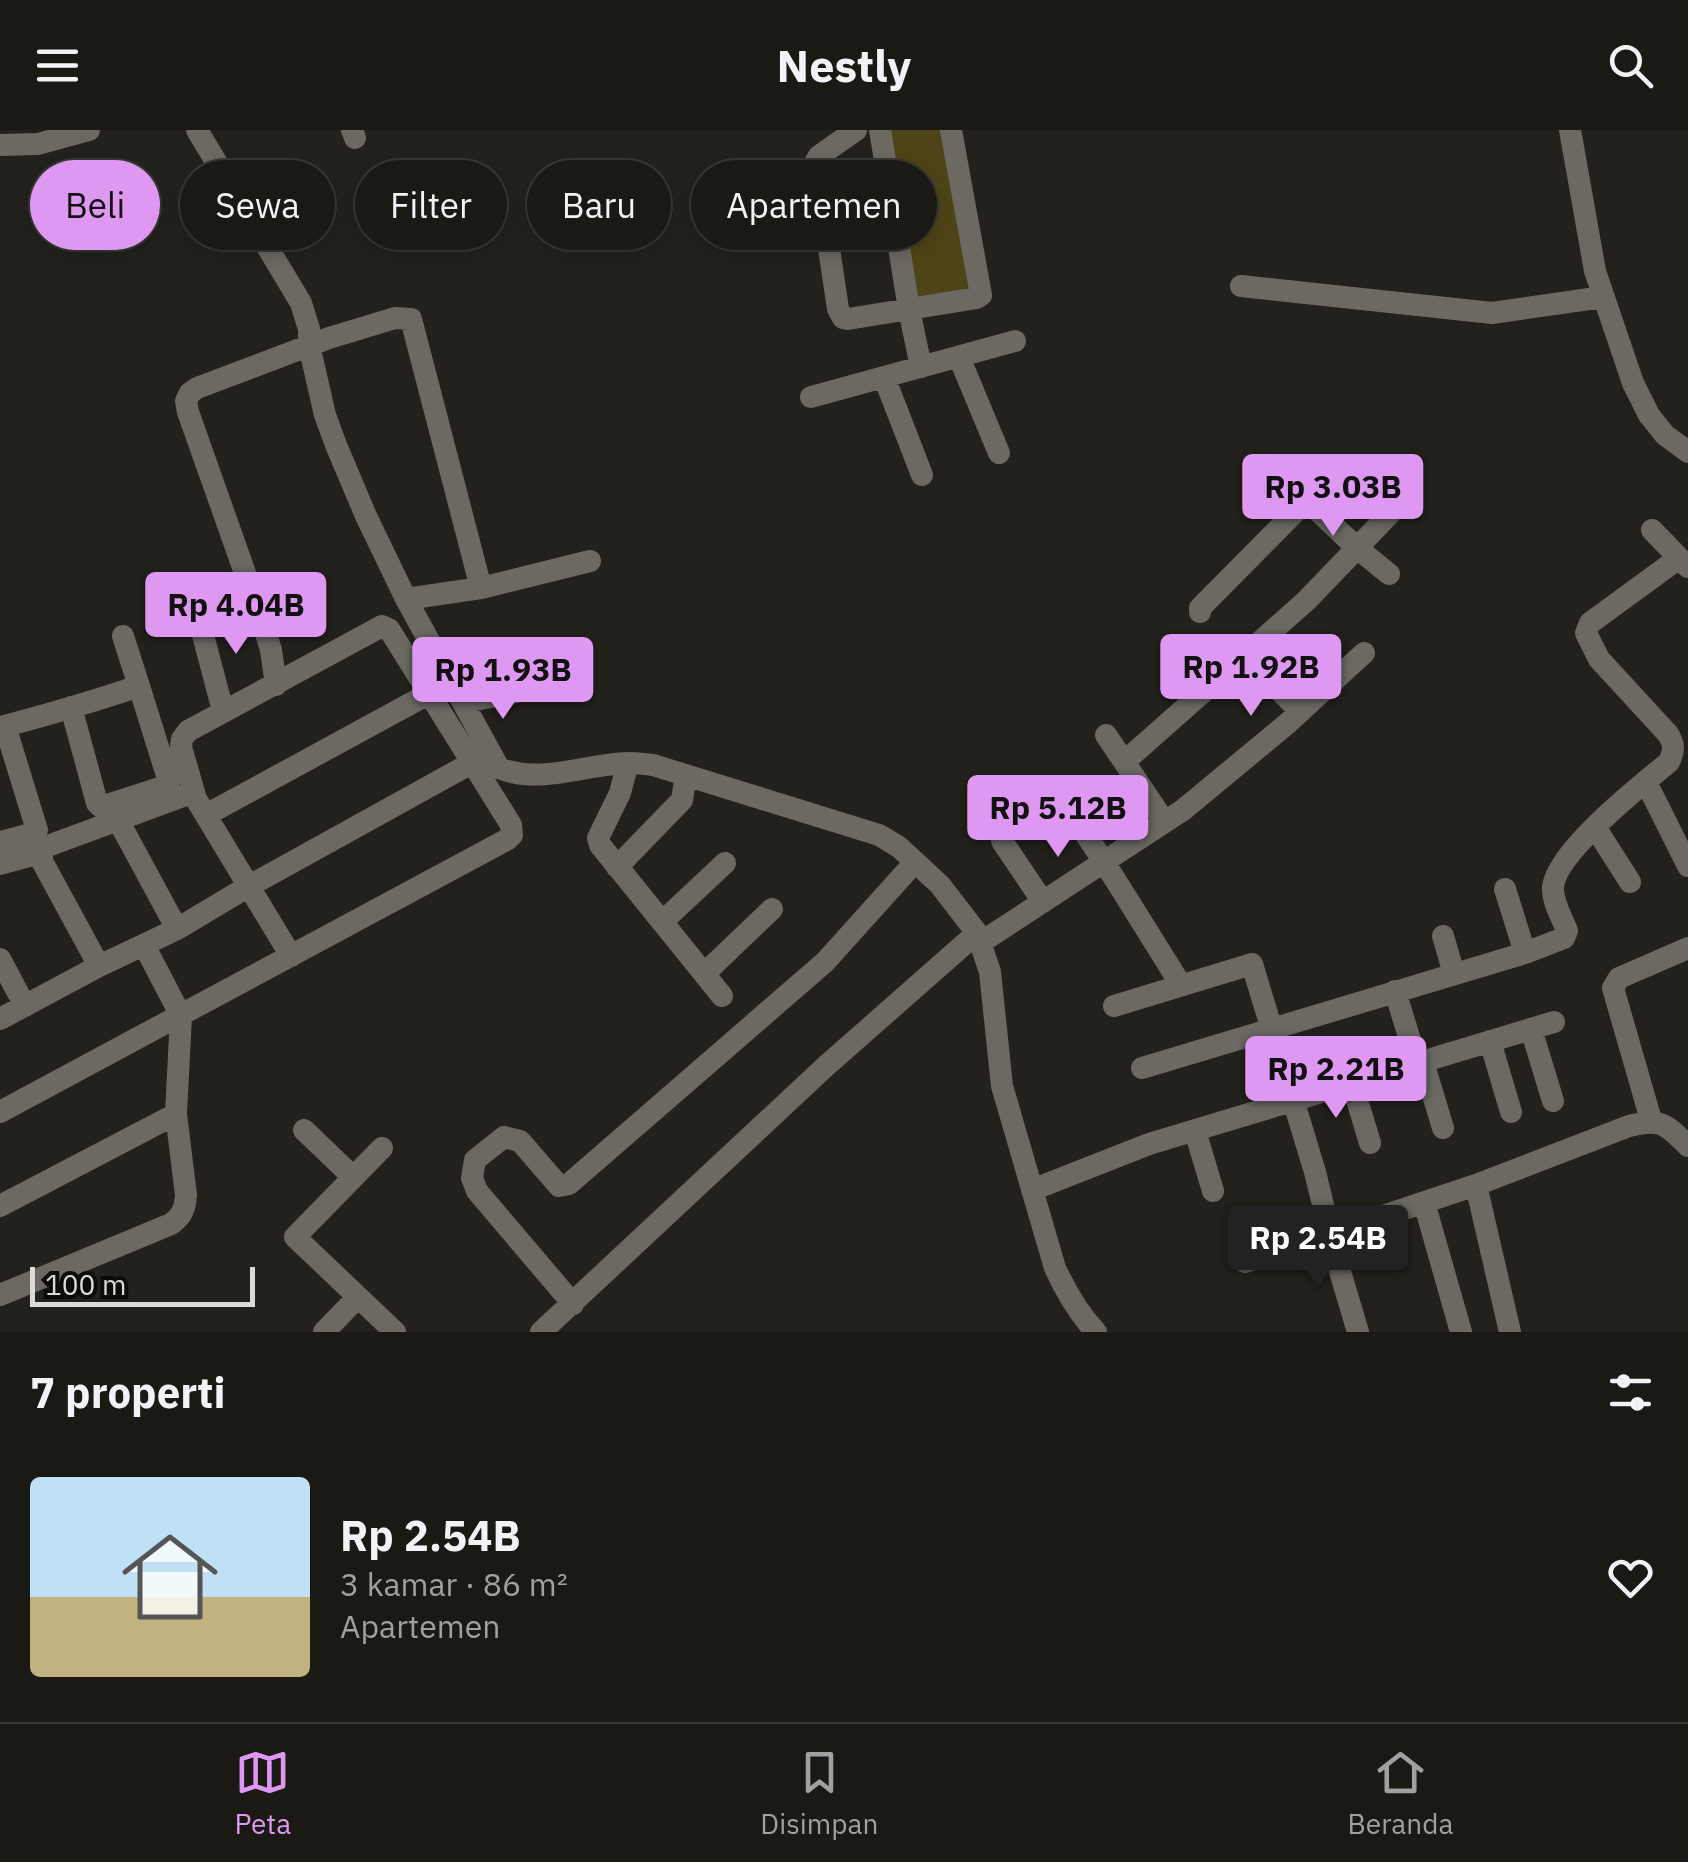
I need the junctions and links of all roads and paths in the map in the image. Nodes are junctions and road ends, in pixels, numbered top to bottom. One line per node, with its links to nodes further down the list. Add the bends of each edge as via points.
1 (90, 130): 7 (street, via 38,144)
2 (197, 130): 12 (street, via 301,303)
3 (856, 130): 10 (street, via 816,162 839,314 848,319)
4 (880, 130): 10 (street)
5 (950, 130): 10 (street, via 980,294)
6 (1570, 130): 9 (street)
7 (0, 145)
8 (1241, 286): 9 (street, via 1492,313)
9 (1603, 297): 17 (street, via 1649,414)
10 (909, 309): 14 (street)
11 (1015, 342): 13 (street)
12 (309, 345): 26 (street, via 411,319); 27 (street, via 336,445); 33 (street, via 197,388 186,400 272,650)
13 (959, 358): 14 (street); 18 (street)
14 (921, 367): 15 (street)
15 (884, 377): 16 (street); 19 (street)
16 (811, 397)
17 (1688, 452)
18 (999, 454)
19 (922, 475)
20 (1401, 502): 22 (street)
21 (1652, 530): 24 (street)
22 (1357, 548): 25 (street); 28 (street, via 1315,508 1300,508); 32 (street)
23 (590, 562): 26 (street)
24 (1684, 563): 47 (street, via 1586,633 1599,659 1673,742 1669,762)
25 (1389, 574)
26 (481, 588): 27 (street)
27 (406, 599): 37 (street)
28 (1200, 612)
29 (198, 616): 39 (street)
30 (123, 636): 34 (street)
31 (1364, 653): 40 (street)
32 (1244, 656): 40 (street); 44 (street)
33 (276, 685): 36 (street, via 382,626); 39 (street)
34 (139, 686): 38 (street); 38 (street, via 168,782 105,807 97,803)
35 (532, 689): 37 (street)
36 (430, 693): 43 (street); 50 (street)
37 (464, 702): 43 (street)
38 (72, 708): 41 (street)
39 (223, 711): 49 (street, via 182,739)
40 (1300, 711): 52 (street)
41 (2, 727): 55 (street, via 36,830)
42 (1106, 736): 44 (street)
43 (481, 758): 45 (street, via 514,774 540,775); 64 (street); 75 (street, via 512,835)
44 (1124, 762): 52 (street)
45 (628, 763): 46 (street); 62 (street, via 598,838)
46 (686, 775): 58 (street, via 879,834); 62 (street, via 682,800)
47 (1646, 782): 53 (street); 61 (street)
48 (1055, 788): 57 (street)
49 (194, 792): 50 (street); 51 (street)
50 (206, 815): 64 (street)
51 (118, 820): 56 (street); 69 (street)
52 (1164, 821): 57 (street)
53 (1596, 827): 63 (street); 74 (street, via 1553,884 1566,935)
54 (1002, 840): 66 (street)
55 (0, 842)
56 (41, 854): 60 (street); 77 (street)
57 (1104, 861): 66 (street); 80 (street)
58 (915, 862): 71 (street); 114 (street, via 825,962 569,1184 559,1186 520,1141 504,1137 475,1160 477,1191)
59 (725, 863): 68 (street)
60 (0, 864)
61 (1688, 866)
62 (617, 867): 68 (street)
63 (1630, 882)
64 (249, 886): 69 (street); 75 (street)
65 (1506, 889): 74 (street)
66 (1043, 902): 71 (street)
67 (772, 909): 78 (street)
68 (662, 922): 78 (street)
69 (176, 929): 72 (street)
70 (1443, 936): 79 (street)
71 (979, 938): 106 (street, via 990,972 1002,1086); 114 (street, via 826,1066)
72 (144, 945): 77 (street); 85 (street)
73 (1688, 948): 97 (street, via 1619,978 1613,988)
74 (1525, 953): 79 (street)
75 (291, 956): 85 (street)
76 (0, 959): 83 (street)
77 (99, 966): 83 (street)
78 (704, 974): 82 (street)
79 (1454, 974): 81 (street)
80 (1181, 985): 84 (street); 87 (street, via 1252,964)
81 (1394, 991): 87 (street); 89 (street)
82 (722, 996)
83 (24, 1006): 86 (street)
84 (1114, 1006)
85 (180, 1016): 94 (street); 96 (street)
86 (0, 1019)
87 (1272, 1030): 90 (street); 93 (street)
88 (1490, 1041): 89 (street); 92 (street, via 1543,1025); 95 (street)
89 (1420, 1062): 91 (street); 98 (street)
90 (1142, 1068)
91 (1352, 1083): 93 (street); 101 (street)
92 (1553, 1100)
93 (1294, 1101): 100 (street); 110 (street)
94 (0, 1112)
95 (1512, 1112)
96 (176, 1114): 109 (street); 112 (street, via 186,1195 179,1219)
97 (1651, 1120): 102 (street, via 1667,1125); 105 (street)
98 (1443, 1128)
99 (304, 1130): 104 (street)
100 (1194, 1130): 106 (street); 107 (street)
101 (1370, 1144)
102 (1688, 1146)
103 (382, 1148): 104 (street)
104 (354, 1177): 113 (street, via 295,1236)
105 (1476, 1185): 108 (street); 121 (street)
106 (1032, 1190): 115 (street)
107 (1213, 1191)
108 (1424, 1202): 110 (street); 120 (street)
109 (0, 1206)
110 (1330, 1234): 111 (street); 119 (street)
111 (1245, 1262)
112 (0, 1295)
113 (358, 1297): 116 (street); 117 (street)
114 (573, 1304): 118 (street)
115 (1082, 1328)
116 (324, 1332)
117 (395, 1332)
118 (541, 1332)
119 (1358, 1332)
120 (1462, 1332)
121 (1510, 1332)

